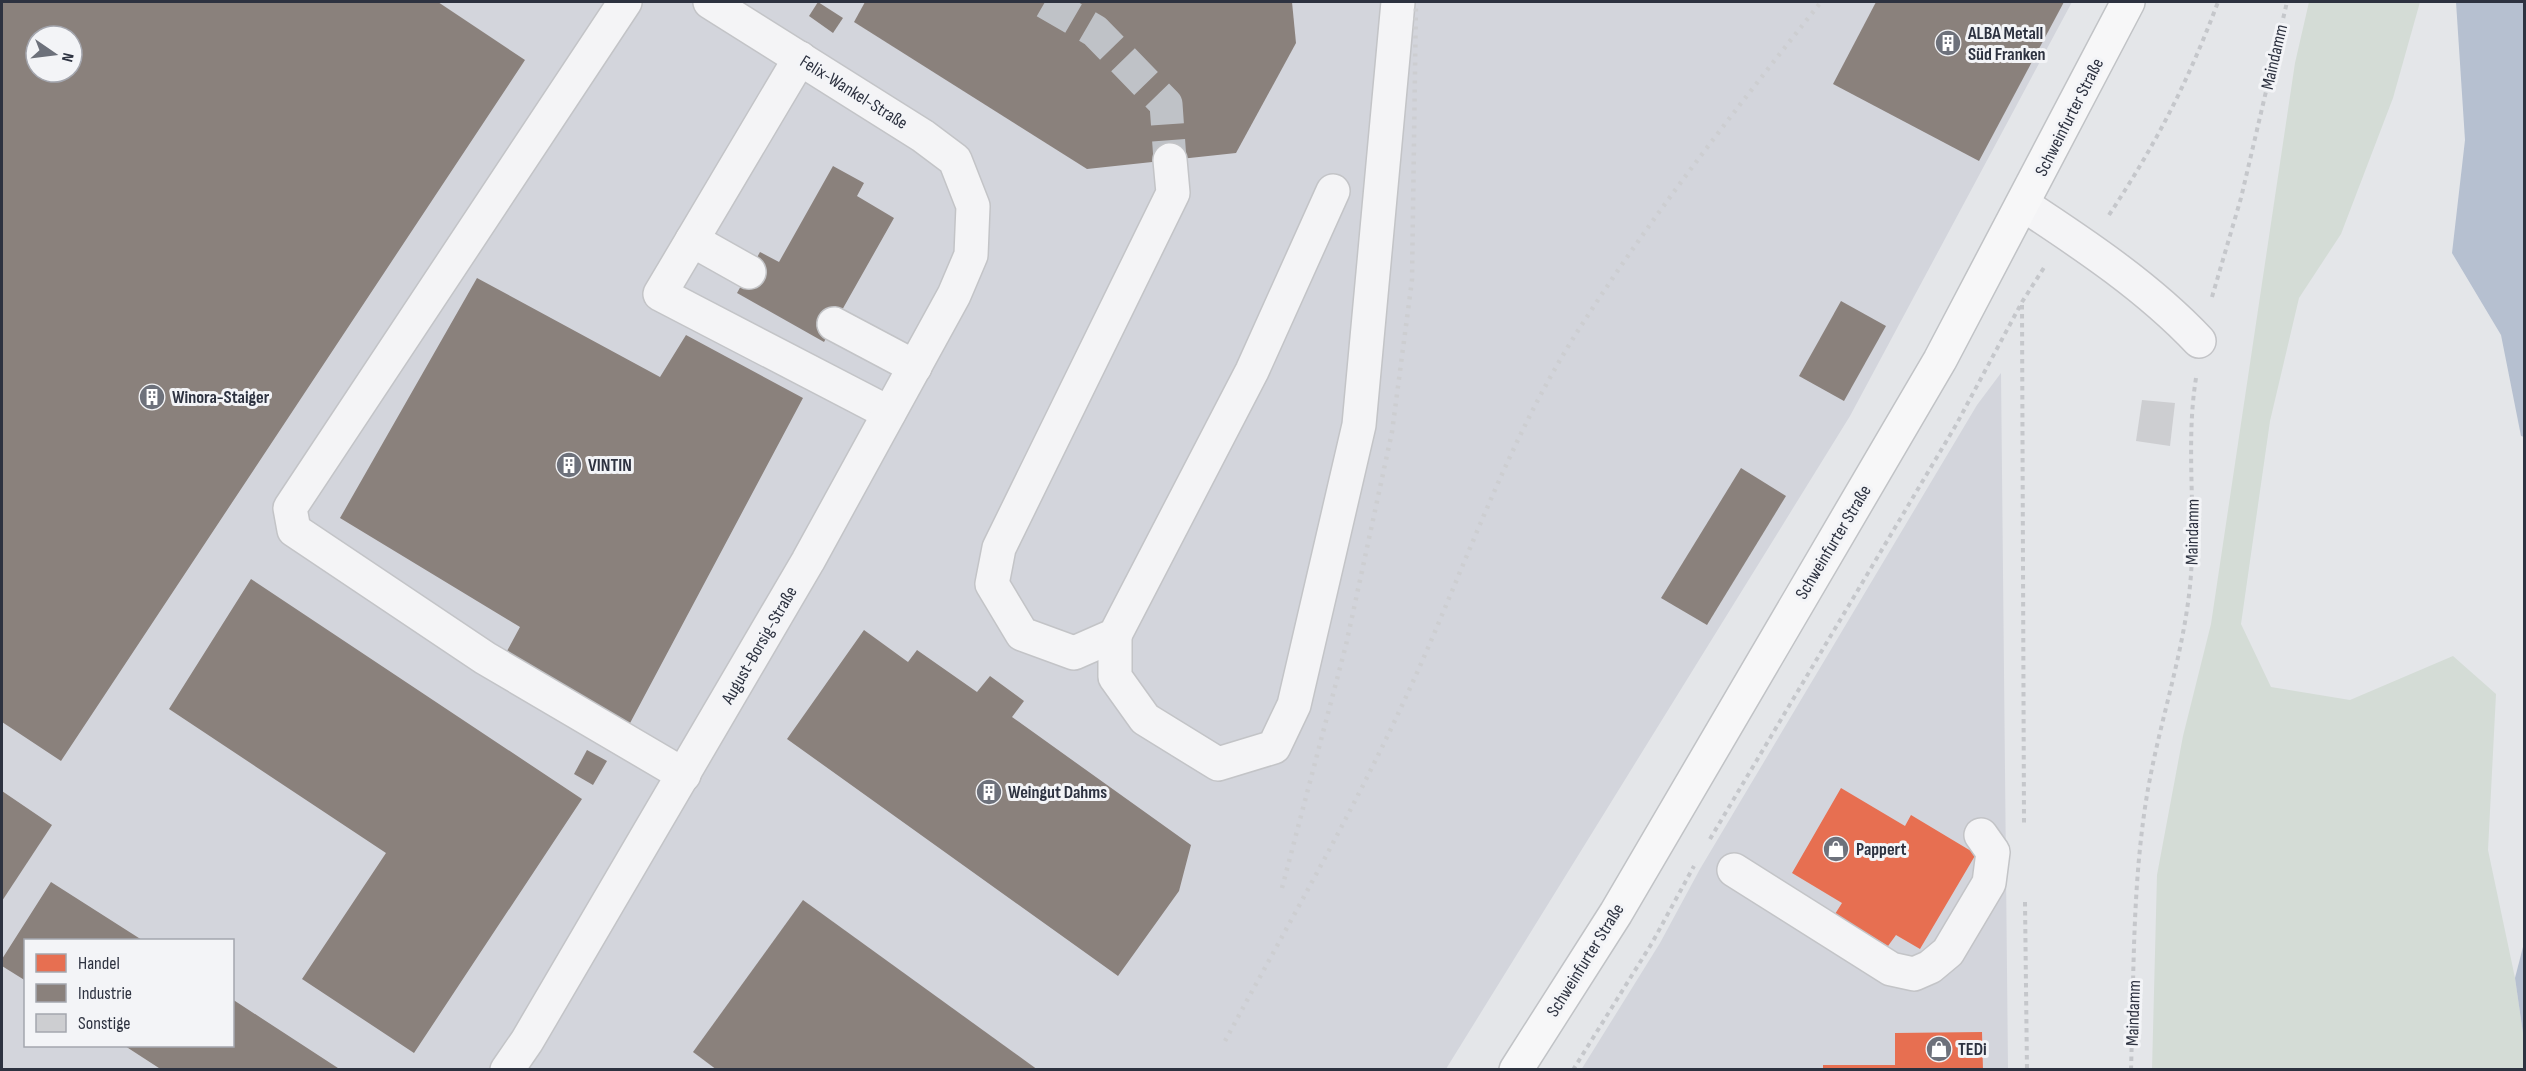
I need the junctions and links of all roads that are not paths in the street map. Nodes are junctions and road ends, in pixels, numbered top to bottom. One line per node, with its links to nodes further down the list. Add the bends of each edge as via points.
1 (625, 2): 17 (street, via 290,508 294,530 485,658)
2 (710, 2): 5 (street, Felix-Wankel-Straße)
3 (1398, 2): 16 (street, via 1359,425 1294,705 1274,747 1218,764 1145,719 1114,677)
4 (2128, 2): 8 (main road, Schweinfurter Straße)
5 (800, 58): 9 (street, Felix-Wankel-Straße, via 955,160); 10 (street)
6 (1170, 160): 16 (street, via 1173,193 999,548 992,584 1022,634 1074,652)
7 (1333, 191): 16 (street, via 1252,371)
8 (2024, 205): 13 (street, via 2176,316); 21 (main road, Schweinfurter Straße, via 1867,486 1616,913)
9 (974, 206): 14 (street, August-Borsig-Straße, via 972,255)
10 (692, 240): 11 (street); 15 (street, via 660,294)
11 (748, 272)
12 (834, 324): 14 (street)
13 (2199, 341)
14 (915, 367): 15 (street, August-Borsig-Straße)
15 (889, 413): 17 (street, August-Borsig-Straße)
16 (1115, 635)
17 (684, 775): 20 (street, August-Borsig-Straße)
18 (1982, 835): 19 (street, via 1993,852 1989,883 1948,952 1914,974 1890,969)
19 (1734, 870)
20 (507, 1070)
21 (1516, 1070)

